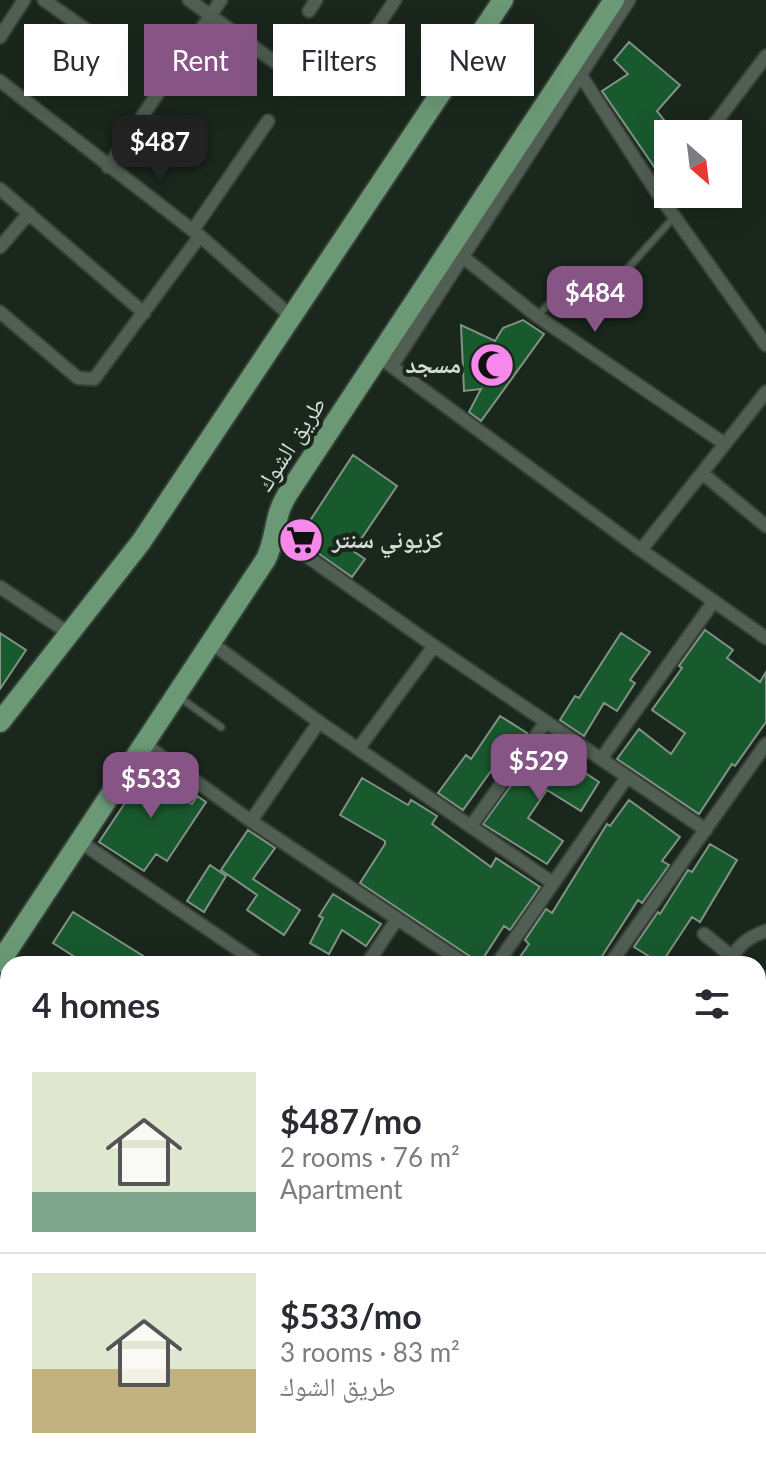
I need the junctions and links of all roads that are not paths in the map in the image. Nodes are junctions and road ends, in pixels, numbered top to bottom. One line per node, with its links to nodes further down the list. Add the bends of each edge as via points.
1 (24, 0): 12 (street)
2 (44, 0): 10 (street)
3 (189, 0): 9 (street)
4 (221, 0): 9 (street)
5 (395, 0): 11 (street)
6 (503, 0): 33 (main road)
7 (614, 0): 15 (main road, طريق الشوك)
8 (629, 0): 15 (street)
9 (211, 16): 14 (street); 19 (street)
10 (78, 24)
11 (379, 24)
12 (0, 37)
13 (766, 56): 17 (street)
14 (273, 61)
15 (577, 69): 20 (street); 27 (main road, طريق الشوك)
16 (0, 81): 19 (street)
17 (718, 120)
18 (268, 121): 25 (street)
19 (108, 167): 25 (street)
20 (654, 188)
21 (0, 189): 23 (street)
22 (668, 208): 24 (street)
23 (29, 213): 26 (street); 31 (street)
24 (674, 217): 28 (lane); 34 (street)
25 (197, 233): 31 (street); 33 (street)
26 (0, 247)
27 (457, 252): 32 (street); 35 (main road, طريق الشوك)
28 (621, 276)
29 (571, 282): 32 (lane)
30 (0, 312): 31 (street, via 86,380 100,373)
31 (144, 313)
32 (537, 316): 37 (street)
33 (292, 317): 44 (main road, via 141,542)
34 (766, 345)
35 (386, 361): 40 (main road, طريق الشوك, via 283,502); 41 (street)
36 (766, 392): 37 (street)
37 (725, 444): 38 (street)
38 (702, 473): 39 (street); 41 (street)
39 (766, 526)
40 (274, 533): 46 (main road, طريق الشوك, via 266,559); 47 (street)
41 (641, 550): 43 (street)
42 (0, 587): 44 (street)
43 (714, 601): 45 (street); 56 (street)
44 (70, 634): 49 (main road)
45 (766, 638)
46 (210, 642): 48 (main road, طريق الشوك); 50 (street)
47 (434, 646): 51 (street); 55 (street)
48 (176, 694): 52 (lane); 53 (main road, طريق الشوك)
49 (0, 722)
50 (319, 722): 55 (street); 58 (street)
51 (546, 722): 56 (street); 59 (street)
52 (221, 727)
53 (143, 743): 58 (street); 61 (main road, طريق الشوك)
54 (766, 744): 60 (street)
55 (358, 749): 59 (street)
56 (601, 759): 57 (street)
57 (627, 777): 60 (street); 62 (street)
58 (251, 821): 63 (street)
59 (471, 826): 62 (street)
60 (706, 830): 71 (street)
61 (79, 841): 66 (main road, طريق الشوك); 67 (street)
62 (553, 883): 70 (street)
63 (397, 919): 68 (street); 69 (street)
64 (766, 931): 73 (street, via 744,941)
65 (704, 934): 72 (street)
66 (4, 956)
67 (247, 956)
68 (372, 956)
69 (453, 956)
70 (503, 956)
71 (616, 956)
72 (727, 956)
73 (736, 956)

